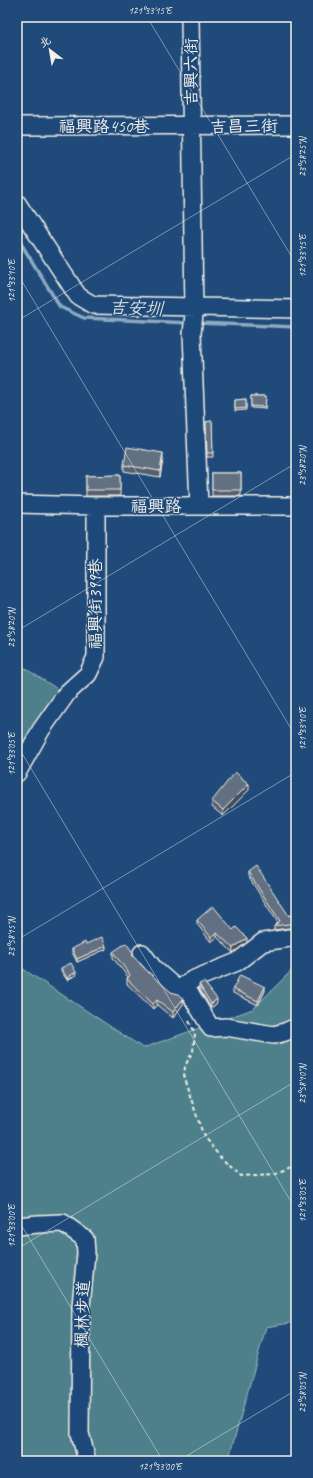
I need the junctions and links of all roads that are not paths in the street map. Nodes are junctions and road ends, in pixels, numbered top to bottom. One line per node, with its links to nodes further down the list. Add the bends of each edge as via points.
1 (190, 17): 4 (street, 吉興六街)
2 (296, 125): 4 (street, 吉昌三街)
3 (17, 126): 4 (street, 福興路450巷)
4 (191, 126): 7 (street, 吉興六街)
5 (17, 203): 7 (street, via 78,296 93,304)
6 (296, 309): 7 (street)
7 (194, 310): 10 (street, 吉興六街, via 192,334)
8 (17, 504): 9 (street, 福興路)
9 (96, 506): 10 (street, 福興路); 12 (street, 福興街399巷, via 96,657 88,674 67,693 41,730)
10 (199, 506): 11 (street, 福興路)
11 (296, 506)
12 (17, 773)
13 (296, 937): 15 (street, via 263,942 237,962)
14 (142, 953): 15 (street, via 154,969 178,990)
15 (185, 985): 16 (street, via 211,1028 226,1027 274,1035)
16 (296, 1027)
17 (17, 1226): 18 (street, 楓林步道, via 63,1223 85,1239 86,1253 80,1306 80,1433)
18 (87, 1461)

